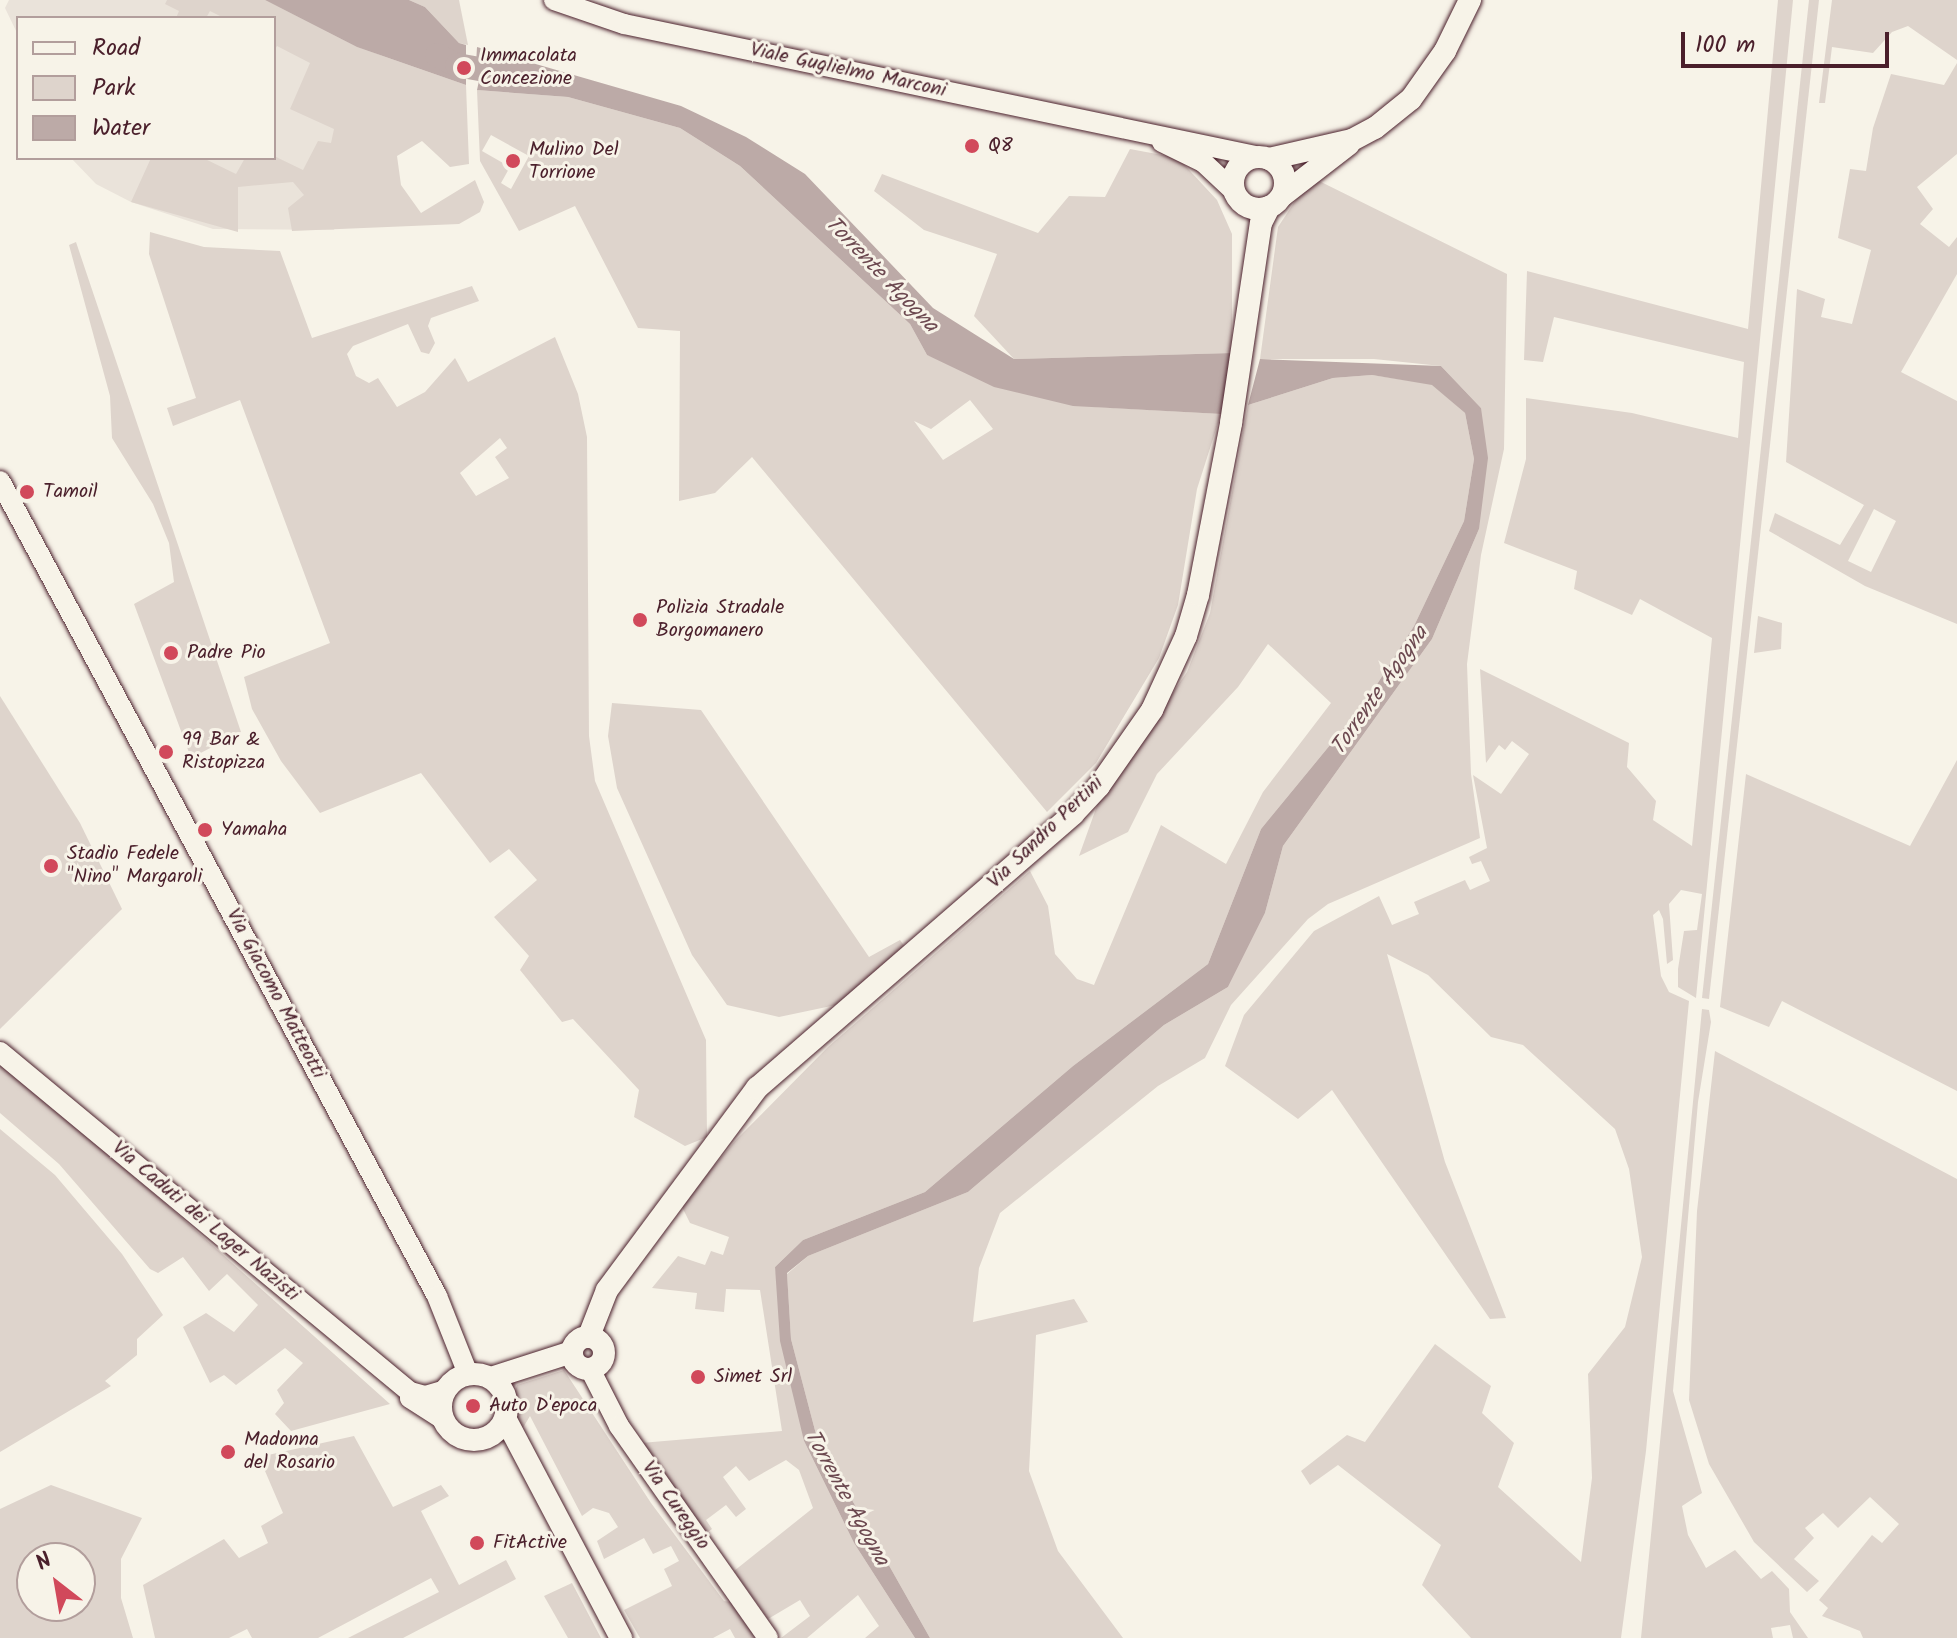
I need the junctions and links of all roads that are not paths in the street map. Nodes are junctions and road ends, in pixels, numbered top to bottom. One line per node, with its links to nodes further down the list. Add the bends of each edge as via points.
1 (554, 0): 3 (main road, Viale Guglielmo Marconi, via 624,24)
2 (1470, 0): 4 (main road, Viale Guglielmo Marconi, via 1445,51 1411,99)
3 (1144, 133): 5 (main road, Viale Guglielmo Marconi, via 1239,148); 6 (main road, Viale Guglielmo Marconi, via 1203,162)
4 (1352, 140): 5 (main road, Viale Guglielmo Marconi); 6 (main road, Viale Guglielmo Marconi)
5 (1265, 158): 6 (main road, Via Sandro Pertini, via 1282,170); 6 (main road, via 1239,167)
6 (1258, 200): 9 (main road, Via Sandro Pertini, via 1254,277 1231,423 1186,636 1152,710 1073,814 767,1078 715,1140 607,1290)
7 (0, 481): 12 (main road, Via Giacomo Matteotti, via 437,1296)
8 (0, 1052): 14 (main road, Via Caduti dei Lager Nazisti)
9 (589, 1336): 10 (main road, via 577,1341); 11 (main road, via 605,1353)
10 (572, 1352): 11 (main road, via 578,1365); 12 (main road)
11 (590, 1369): 18 (main road, Via Cureggio, via 619,1426)
12 (487, 1379): 13 (main road); 16 (main road)
13 (446, 1390): 14 (main road, via 425,1396); 15 (main road)
14 (410, 1392): 15 (main road, Via Caduti dei Lager Nazisti, via 410,1398)
15 (444, 1420): 16 (main road, via 467,1439)
16 (499, 1426): 17 (main road, via 534,1474)
17 (621, 1638)
18 (768, 1638)

